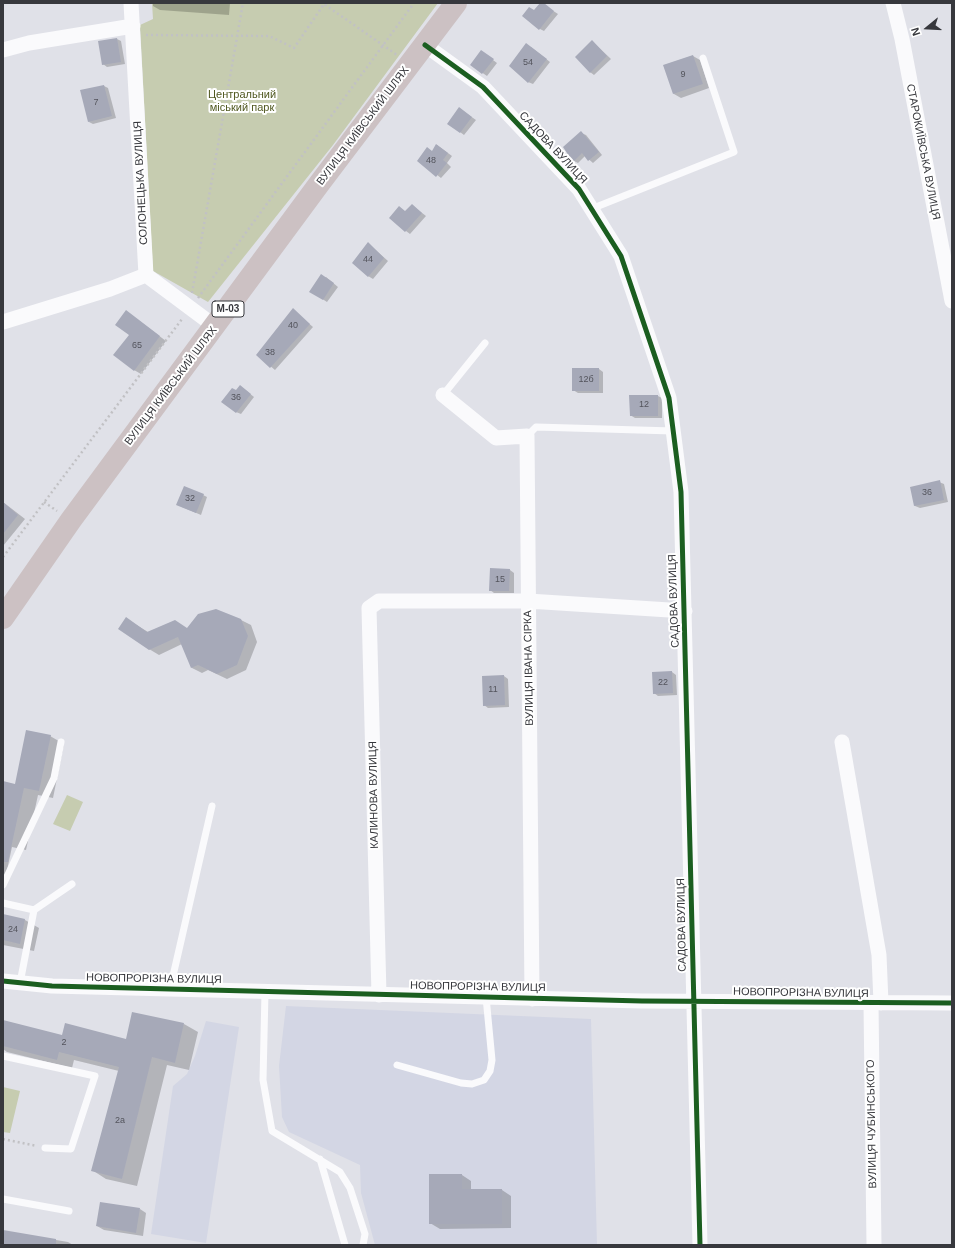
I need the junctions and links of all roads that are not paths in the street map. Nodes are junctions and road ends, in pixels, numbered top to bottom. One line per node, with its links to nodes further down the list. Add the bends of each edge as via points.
1 (132, 3): 4 (street, СОЛОНЕЦЬКА ВУЛИЦЯ)
2 (456, 3): 5 (highway, ВУЛИЦЯ КИЇВСЬКИЙ ШЛЯХ / М-03)
3 (893, 3): 10 (street, СТАРОКИЇВСЬКА ВУЛИЦЯ, via 944,245)
4 (133, 31): 6 (street, via 29,43); 9 (street, СОЛОНЕЦЬКА ВУЛИЦЯ)
5 (425, 45): 8 (street, САДОВА ВУЛИЦЯ, via 483,87 579,190); 12 (highway, ВУЛИЦЯ КИЇВСЬКИЙ ШЛЯХ / М-03, via 319,184)
6 (3, 50)
7 (703, 58): 8 (lane, via 734,152)
8 (591, 209): 15 (street, САДОВА ВУЛИЦЯ, via 621,256 669,398)
9 (146, 275): 11 (street, via 110,289); 12 (street, via 209,322)
10 (952, 302)
11 (3, 322)
12 (212, 332): 19 (highway, ВУЛИЦЯ КИЇВСЬКИЙ ШЛЯХ / М-03, via 71,520)
13 (485, 343): 14 (lane)
14 (443, 396): 16 (street, via 496,438)
15 (673, 431): 16 (lane, via 536,427); 18 (street, САДОВА ВУЛИЦЯ, via 681,492)
16 (527, 436): 17 (street, ВУЛИЦЯ ІВАНА СІРКА)
17 (528, 602): 18 (street); 31 (street, КАЛИНОВА ВУЛИЦЯ, via 379,601 369,608); 33 (street, ВУЛИЦЯ ІВАНА СІРКА)
18 (685, 611): 34 (street, САДОВА ВУЛИЦЯ)
19 (3, 618)
20 (60, 742): 24 (lane, via 54,778)
21 (842, 742): 36 (street, НОВОПРОРІЗНА ВУЛИЦЯ, via 879,955)
22 (212, 806): 29 (lane)
23 (72, 884): 26 (lane)
24 (3, 885)
25 (3, 903): 26 (lane)
26 (34, 910): 28 (lane)
27 (3, 981): 28 (street, НОВОПРОРІЗНА ВУЛИЦЯ)
28 (20, 983): 29 (street, НОВОПРОРІЗНА ВУЛИЦЯ)
29 (170, 989): 30 (street, НОВОПРОРІЗНА ВУЛИЦЯ)
30 (265, 992): 31 (street, НОВОПРОРІЗНА ВУЛИЦЯ); 40 (lane, via 263,1080 272,1131)
31 (379, 995): 32 (street, НОВОПРОРІЗНА ВУЛИЦЯ)
32 (486, 997): 33 (street, НОВОПРОРІЗНА ВУЛИЦЯ); 38 (lane, via 492,1060 490,1071 484,1080 472,1084 461,1083)
33 (532, 999): 34 (street, НОВОПРОРІЗНА ВУЛИЦЯ)
34 (694, 1001): 36 (street, НОВОПРОРІЗНА ВУЛИЦЯ); 45 (street, САДОВА ВУЛИЦЯ)
35 (952, 1003): 36 (street, НОВОПРОРІЗНА ВУЛИЦЯ)
36 (876, 1004): 46 (street, ВУЛИЦЯ ЧУБИНСЬКОГО)
37 (3, 1056): 39 (lane, via 95,1076 71,1149)
38 (397, 1065)
39 (45, 1148)
40 (320, 1159): 43 (lane); 44 (lane, via 340,1172 350,1188 365,1234)
41 (3, 1199): 42 (lane)
42 (69, 1211)
43 (345, 1245)
44 (363, 1245)
45 (700, 1245)
46 (874, 1245)

